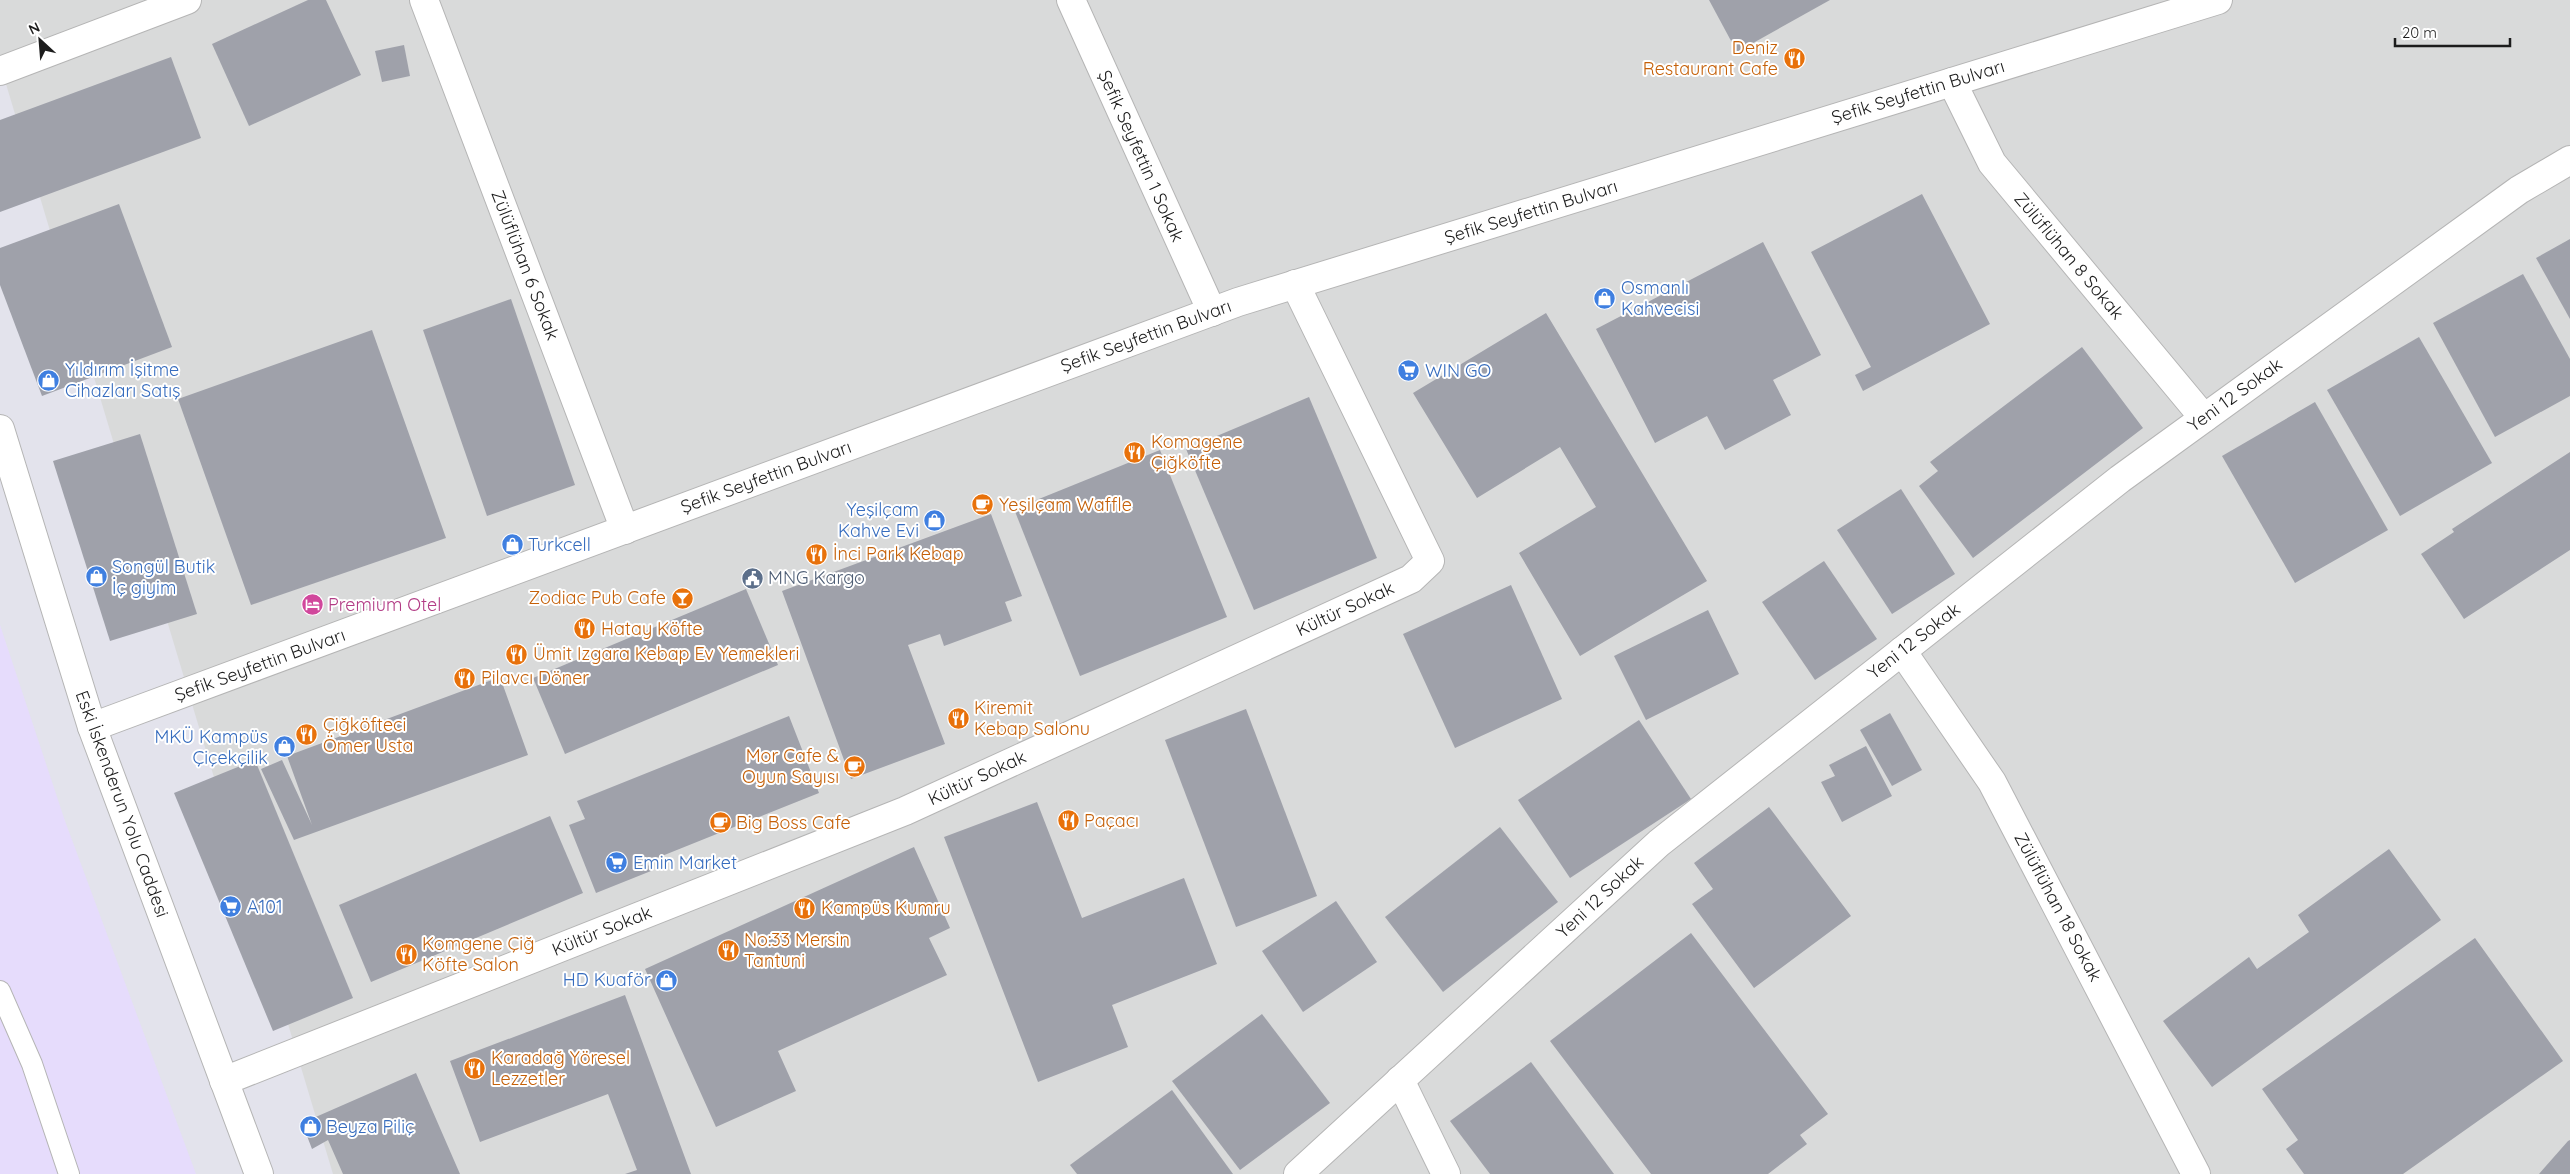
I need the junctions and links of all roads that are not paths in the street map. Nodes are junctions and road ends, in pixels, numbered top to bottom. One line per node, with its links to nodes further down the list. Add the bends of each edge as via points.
1 (187, 0): 5 (street)
2 (424, 0): 12 (street, Zülüflühan 6 Sokak)
3 (1071, 0): 9 (street, Şefik Seyfettin 1 Sokak)
4 (2218, 0): 6 (street, Şefik Seyfettin Bulvarı)
5 (0, 71)
6 (1952, 82): 8 (street, Şefik Seyfettin Bulvarı); 10 (street, Zülüflühan 8 Sokak, via 1992,163)
7 (2570, 160): 10 (street, Yeni 12 Sokak, via 2519,190)
8 (1295, 284): 9 (street, Şefik Seyfettin Bulvarı); 17 (street, Kültür Sokak, via 1430,561 1411,579 905,811)
9 (1212, 312): 12 (street, Şefik Seyfettin Bulvarı)
10 (2204, 418): 13 (street, Yeni 12 Sokak, via 2120,479)
11 (0, 429): 14 (street, Eski İskenderun Yolu Caddesi)
12 (625, 530): 14 (street, Şefik Seyfettin Bulvarı)
13 (1902, 651): 16 (street, Yeni 12 Sokak, via 1659,843); 22 (street, Zülüflühan 18 Sokak, via 1992,782)
14 (92, 727): 17 (street, Eski İskenderun Yolu Caddesi)
15 (0, 991): 18 (lane, via 32,1064)
16 (1400, 1080): 20 (street, Yeni 12 Sokak); 21 (street)
17 (224, 1081): 19 (street, Eski İskenderun Yolu Caddesi)
18 (69, 1174)
19 (259, 1174)
20 (1298, 1174)
21 (1446, 1174)
22 (2196, 1174)

